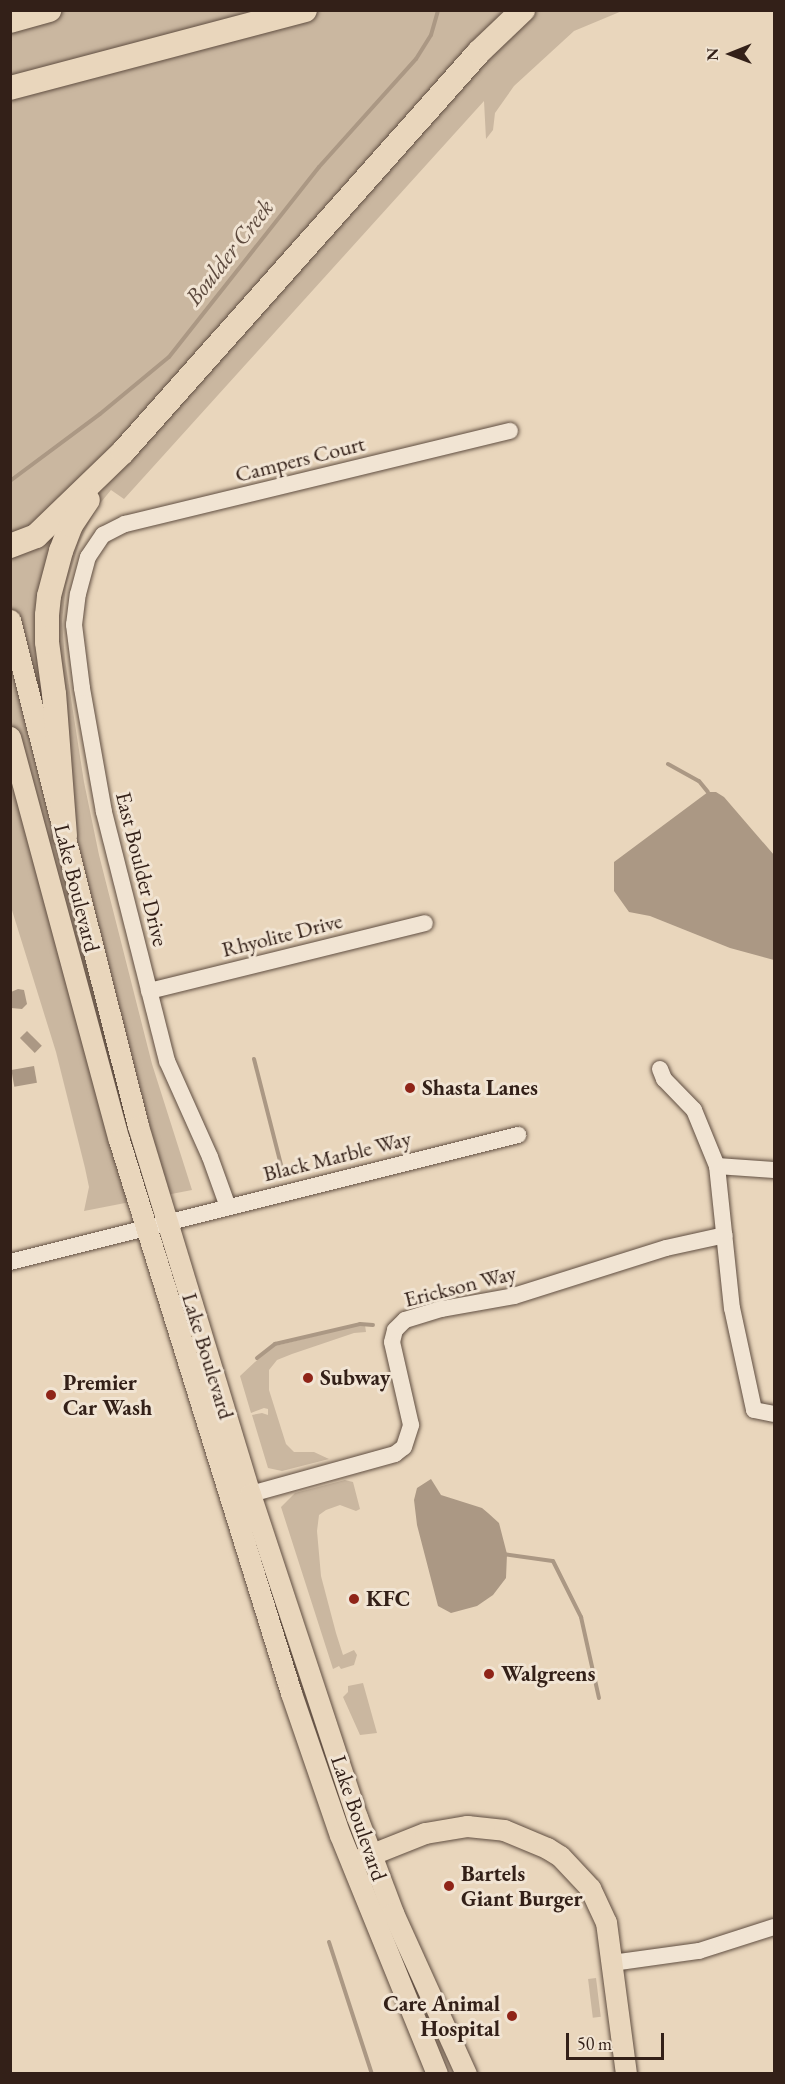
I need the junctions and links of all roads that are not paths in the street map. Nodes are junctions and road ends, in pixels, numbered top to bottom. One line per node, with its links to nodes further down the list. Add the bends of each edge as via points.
1 (49, 10): 4 (highway)
2 (305, 10): 5 (highway)
3 (523, 10): 7 (highway, via 479,52)
4 (10, 21)
5 (10, 88)
6 (510, 431): 8 (street, Campers Court, via 125,524)
7 (123, 452): 9 (highway, via 36,536); 12 (highway, via 71,525 49,596 47,642)
8 (103, 535): 14 (street, East Boulder Drive, via 92,548 85,567 75,635 100,793)
9 (10, 546)
10 (10, 620): 12 (main road, Lake Boulevard)
11 (10, 737): 21 (main road, Lake Boulevard)
12 (65, 836): 20 (main road, Lake Boulevard, via 111,1025)
13 (425, 923): 14 (street, Rhyolite Drive)
14 (149, 991): 19 (street, East Boulder Drive, via 172,1076 210,1157)
15 (660, 1069): 17 (street, via 664,1079 694,1110)
16 (518, 1135): 19 (street, Black Marble Way)
17 (717, 1166): 18 (street); 22 (street)
18 (774, 1170)
19 (228, 1207): 20 (street, Black Marble Way)
20 (166, 1224): 21 (street, Black Marble Way); 26 (main road, Lake Boulevard)
21 (145, 1229): 23 (street, Black Marble Way); 26 (main road, Lake Boulevard)
22 (725, 1235): 24 (street, via 732,1308 754,1410); 26 (street, Erickson Way, via 666,1248 514,1296 405,1320 395,1330 392,1342 411,1425 404,1447 395,1454)
23 (10, 1262)
24 (774, 1414): 25 (street)
25 (774, 1419)
26 (240, 1497): 27 (main road, Lake Boulevard)
27 (361, 1859): 29 (main road, via 425,1833 467,1826 504,1830 547,1848 572,1866 590,1887 606,1922); 30 (main road, Lake Boulevard); 31 (main road, Lake Boulevard, via 393,1913)
28 (774, 1927): 29 (street, via 699,1952)
29 (612, 1963): 32 (main road)
30 (437, 2073)
31 (465, 2073)
32 (626, 2073)

